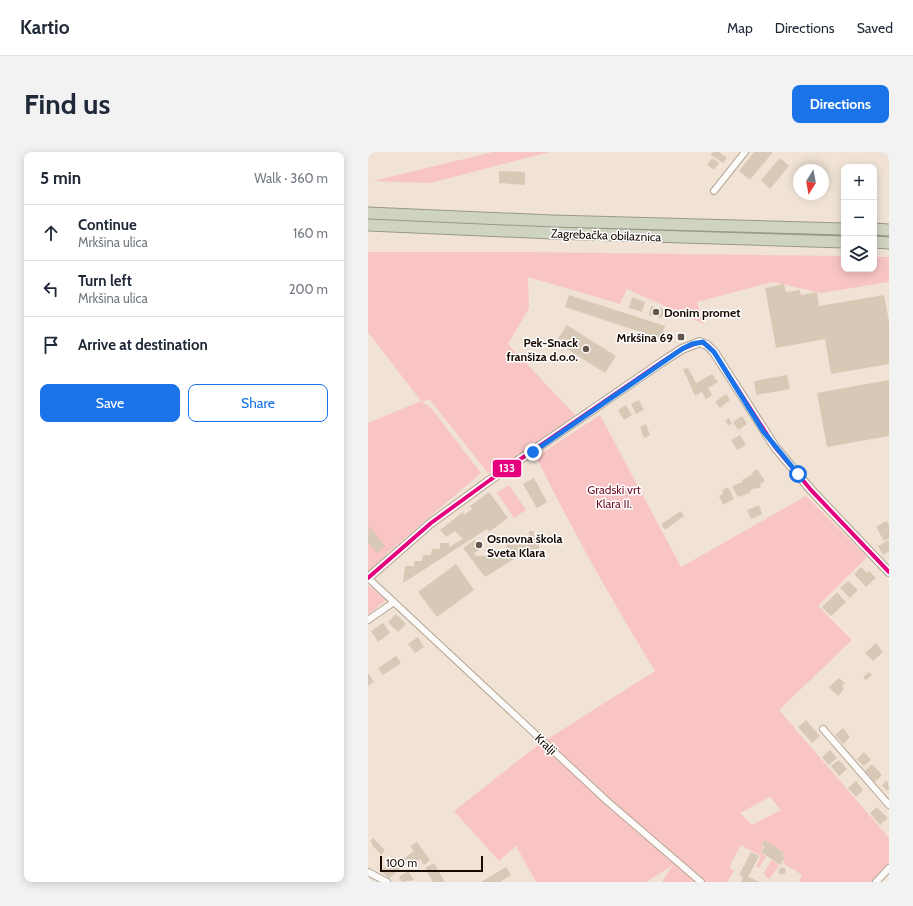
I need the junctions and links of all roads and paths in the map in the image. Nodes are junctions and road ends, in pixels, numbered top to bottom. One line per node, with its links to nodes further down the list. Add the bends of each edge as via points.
1 (745, 152): 2 (street)
2 (714, 191)
3 (368, 213): 5 (highway, Zagrebačka obilaznica)
4 (368, 226): 8 (highway, Zagrebačka obilaznica)
5 (841, 229)
6 (877, 229): 7 (highway)
7 (889, 230)
8 (841, 242)
9 (877, 242): 10 (highway)
10 (889, 243)
11 (889, 572): 12 (street, via 811,490 775,447 714,352 700,342 682,349 662,362 490,480 431,523)
12 (368, 578): 13 (street, Kralji)
13 (394, 602): 14 (street); 20 (street, Kralji, via 607,801)
14 (368, 620)
15 (823, 729): 16 (street)
16 (889, 805)
17 (889, 868): 21 (street)
18 (368, 872): 19 (street)
19 (387, 882)
20 (701, 882)
21 (876, 882)

